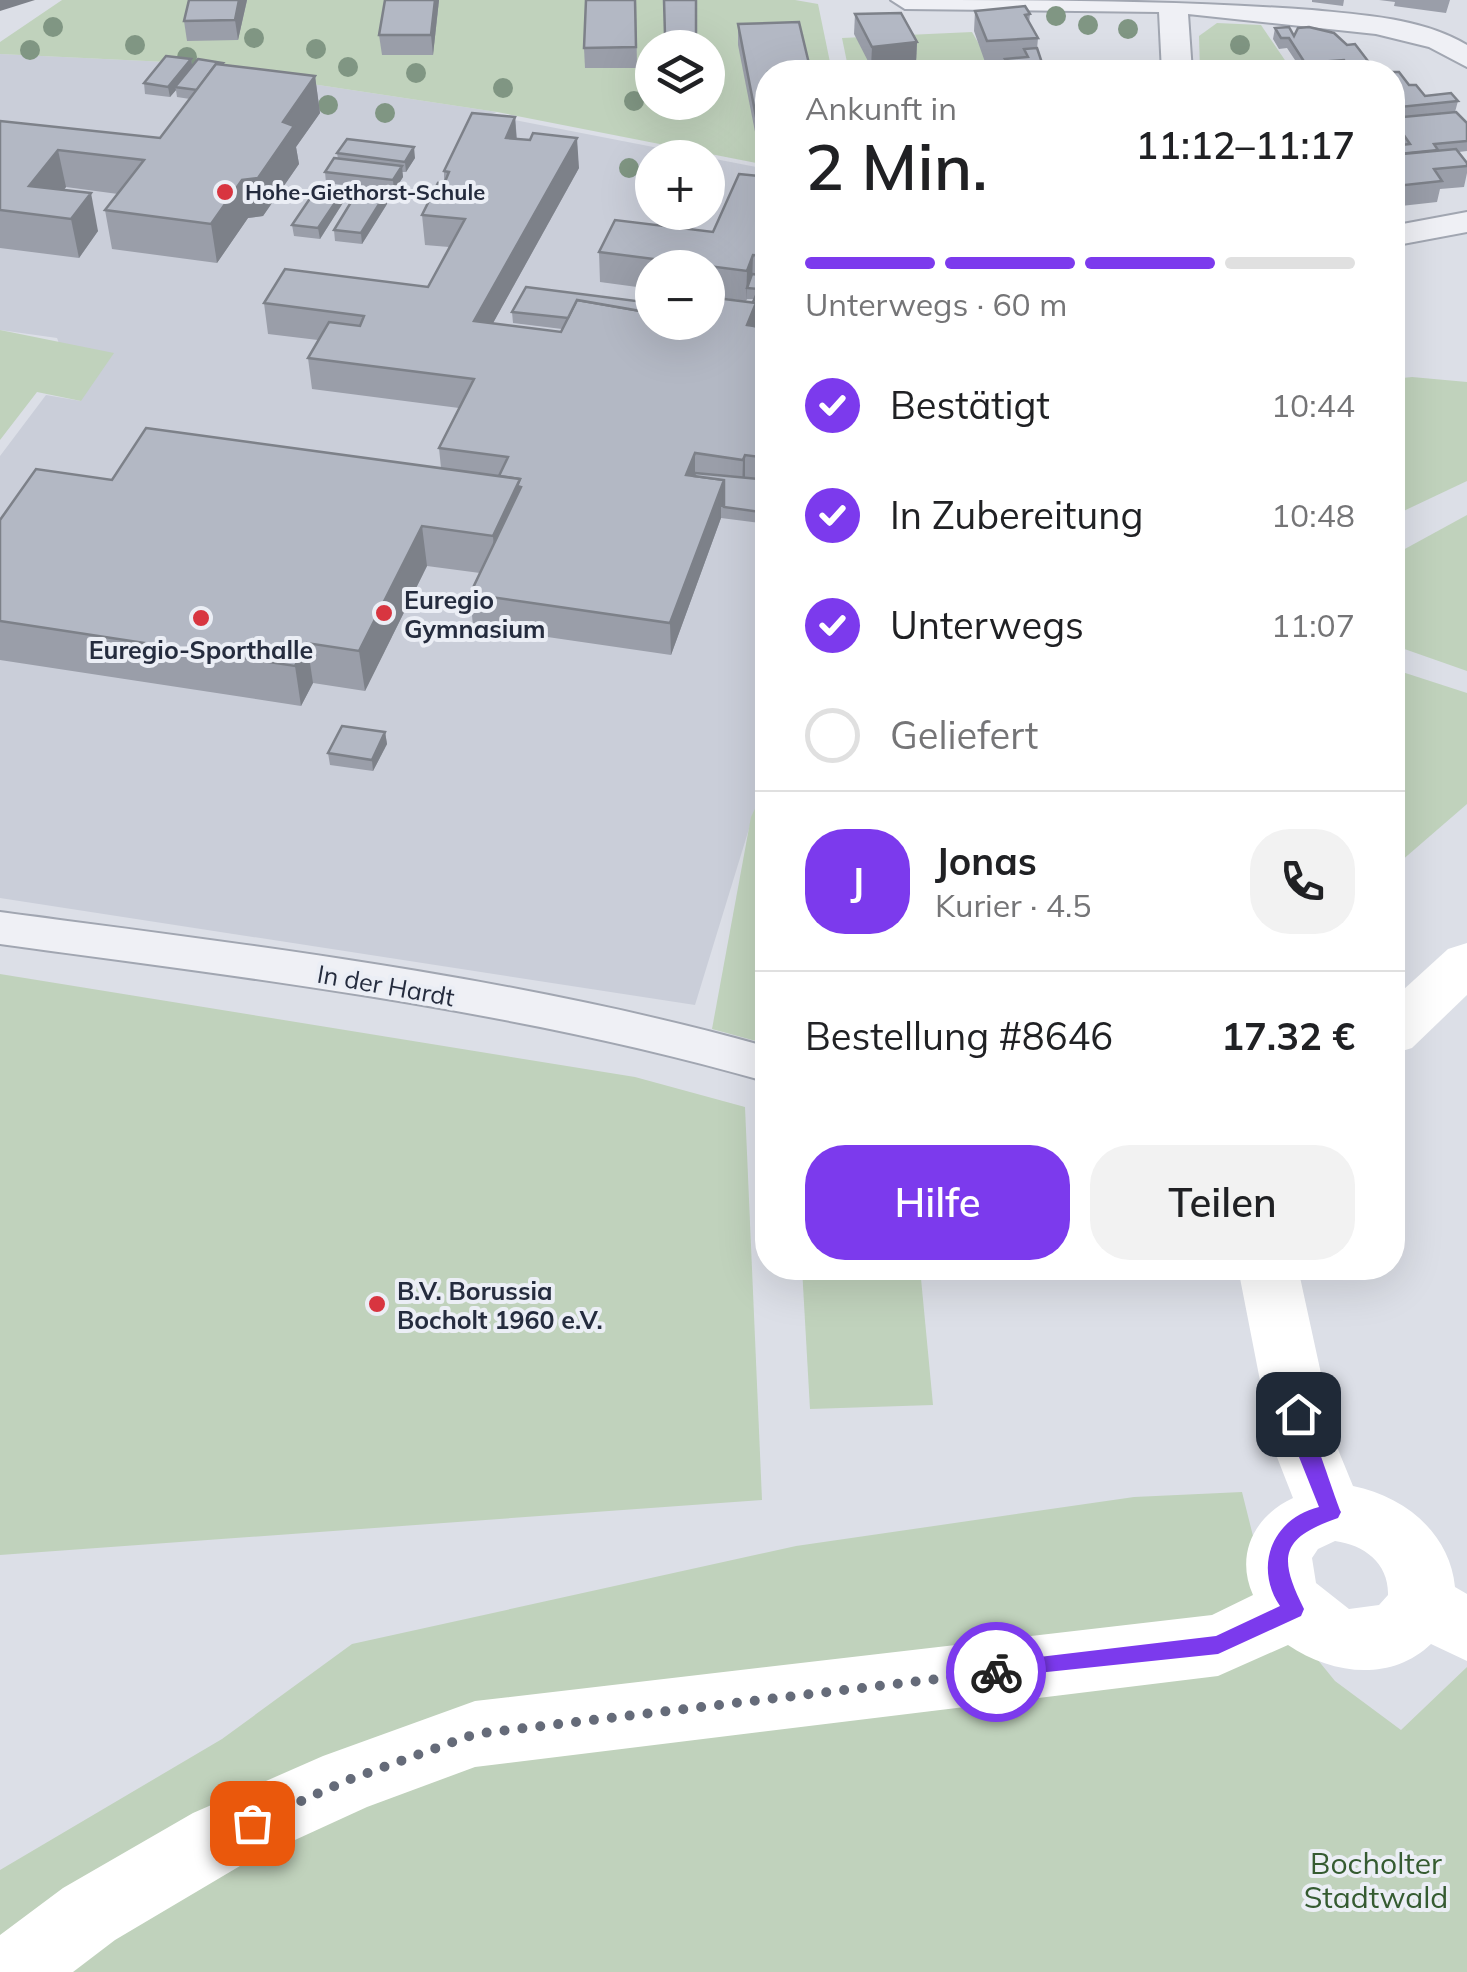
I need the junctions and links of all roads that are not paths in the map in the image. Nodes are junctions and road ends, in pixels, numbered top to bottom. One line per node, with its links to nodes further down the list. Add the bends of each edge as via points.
1 (905, 0): 2 (street)
2 (1172, 2): 3 (street, via 1410,31); 4 (street)
3 (1467, 58)
4 (1176, 60)
5 (1467, 222): 6 (street)
6 (1405, 234)
7 (0, 928): 10 (street, In der Hardt, via 585,1020)
8 (1467, 963): 9 (street)
9 (1405, 1022)
10 (755, 1061)
11 (1270, 1280): 12 (street, via 1305,1447)
12 (1331, 1512): 13 (street, via 1290,1530 1280,1548 1276,1570); 14 (street, via 1365,1516 1396,1534 1413,1553)
13 (1294, 1609): 14 (street, via 1330,1634 1356,1640 1380,1639); 15 (street, via 1218,1645 475,1734 348,1780 220,1838 89,1914)
14 (1444, 1616)
15 (12, 1972)

